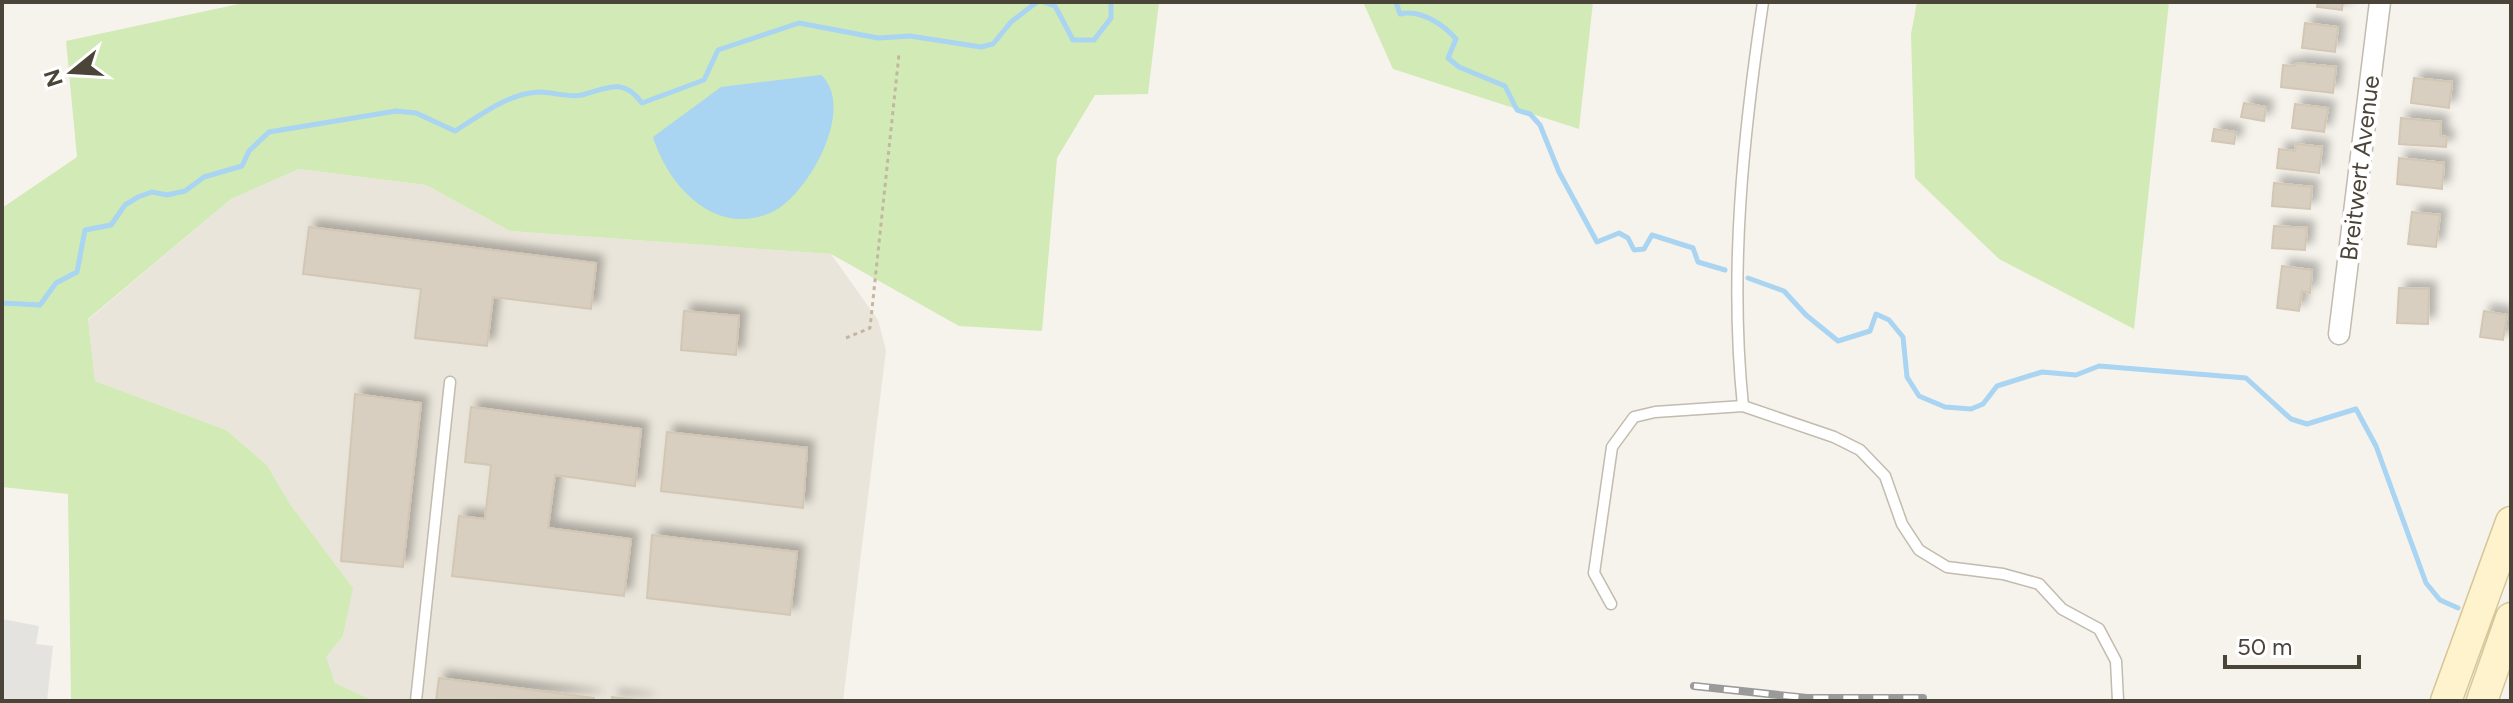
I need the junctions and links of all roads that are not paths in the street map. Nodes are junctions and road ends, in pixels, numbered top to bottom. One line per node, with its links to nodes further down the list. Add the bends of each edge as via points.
1 (1763, 2): 5 (lane, via 1737,232)
2 (2380, 2): 3 (street, Breitwert Avenue)
3 (2339, 334)
4 (450, 382): 9 (lane)
5 (1743, 406): 7 (lane, via 1634,417 1612,447 1594,573); 10 (lane, via 1860,450 1885,476 1902,524 1919,550 1938,562 2039,584 2062,609 2099,629 2116,661)
6 (2511, 522): 11 (main road)
7 (1611, 604)
8 (2511, 618): 12 (main road)
9 (416, 701)
10 (2118, 701)
11 (2446, 701)
12 (2482, 701)

